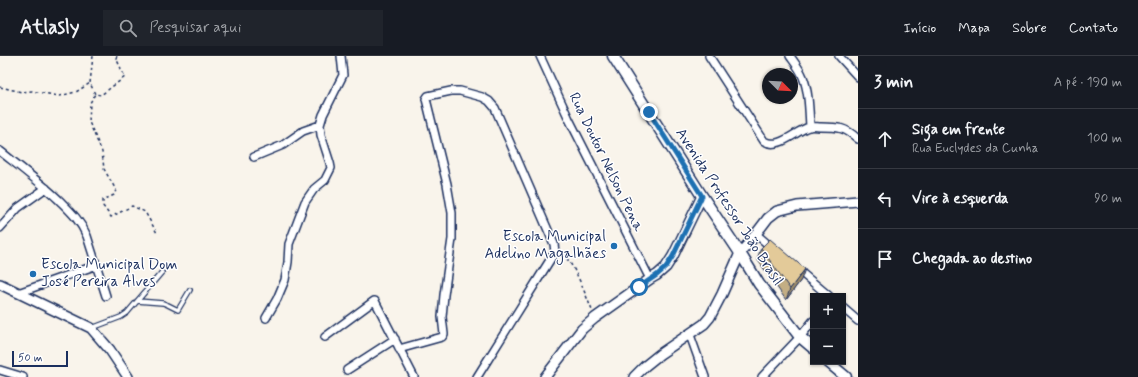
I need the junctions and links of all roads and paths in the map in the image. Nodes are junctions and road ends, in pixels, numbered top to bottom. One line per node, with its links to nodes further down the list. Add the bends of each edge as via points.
1 (93, 56): 10 (path)
2 (117, 56): 12 (path, via 125,77 101,95)
3 (341, 56): 13 (street, via 343,75)
4 (540, 56): 30 (street, Rua Doutor Nelson Pena)
5 (613, 56): 19 (main road, Avenida Professor João Brasil)
6 (709, 56): 14 (street, via 764,141 777,144)
7 (790, 56): 14 (street, via 804,78)
8 (839, 56): 9 (street)
9 (858, 77)
10 (90, 83): 11 (path, via 76,92 59,96); 12 (path)
11 (0, 87)
12 (95, 94): 22 (path, via 90,103 89,122 102,152 104,169 116,190 114,195 103,200 103,206 111,217 132,206 145,212)
13 (320, 125): 17 (street); 38 (street, via 331,168 325,180 305,202 289,244 286,280)
14 (810, 126): 15 (street, via 844,129)
15 (858, 139)
16 (0, 151): 18 (street)
17 (254, 158)
18 (46, 188): 21 (street, via 18,208); 28 (street, via 83,226)
19 (702, 196): 25 (main road, Avenida Professor João Brasil); 30 (street, via 673,256 666,267)
20 (858, 201): 23 (street, via 786,208 768,218)
21 (0, 228)
22 (157, 233)
23 (756, 234): 25 (street); 26 (street)
24 (555, 252): 39 (path, via 566,256); 48 (street, via 554,244 495,108 482,97 460,91 428,96 426,99 452,213 452,239 442,317 444,334 442,337); 56 (street)
25 (740, 253): 43 (street, via 710,317); 45 (main road, Avenida Professor João Brasil, via 759,284)
26 (778, 253)
27 (790, 262): 34 (street)
28 (97, 265): 33 (street); 35 (street)
29 (162, 272): 36 (lane)
30 (650, 279): 39 (street)
31 (0, 284): 33 (street)
32 (190, 290): 36 (lane, via 178,310 163,303)
33 (18, 293): 42 (street)
34 (826, 293)
35 (106, 296)
36 (137, 301): 42 (lane, via 121,317)
37 (846, 310): 40 (street)
38 (266, 318)
39 (595, 318): 57 (street, via 578,334)
40 (858, 319)
41 (810, 324): 45 (street)
42 (91, 328): 54 (street)
43 (690, 334): 52 (street, via 660,354); 58 (street)
44 (325, 337): 46 (street, via 375,301)
45 (800, 337): 47 (main road, Avenida Professor João Brasil); 59 (street)
46 (395, 339): 48 (street); 51 (street)
47 (810, 345)
48 (400, 349): 55 (street)
49 (832, 365): 60 (main road)
50 (0, 370): 53 (street)
51 (347, 370)
52 (637, 375)
53 (23, 377)
54 (128, 377)
55 (414, 377)
56 (477, 377)
57 (545, 377)
58 (704, 377)
59 (762, 377)
60 (846, 377)

